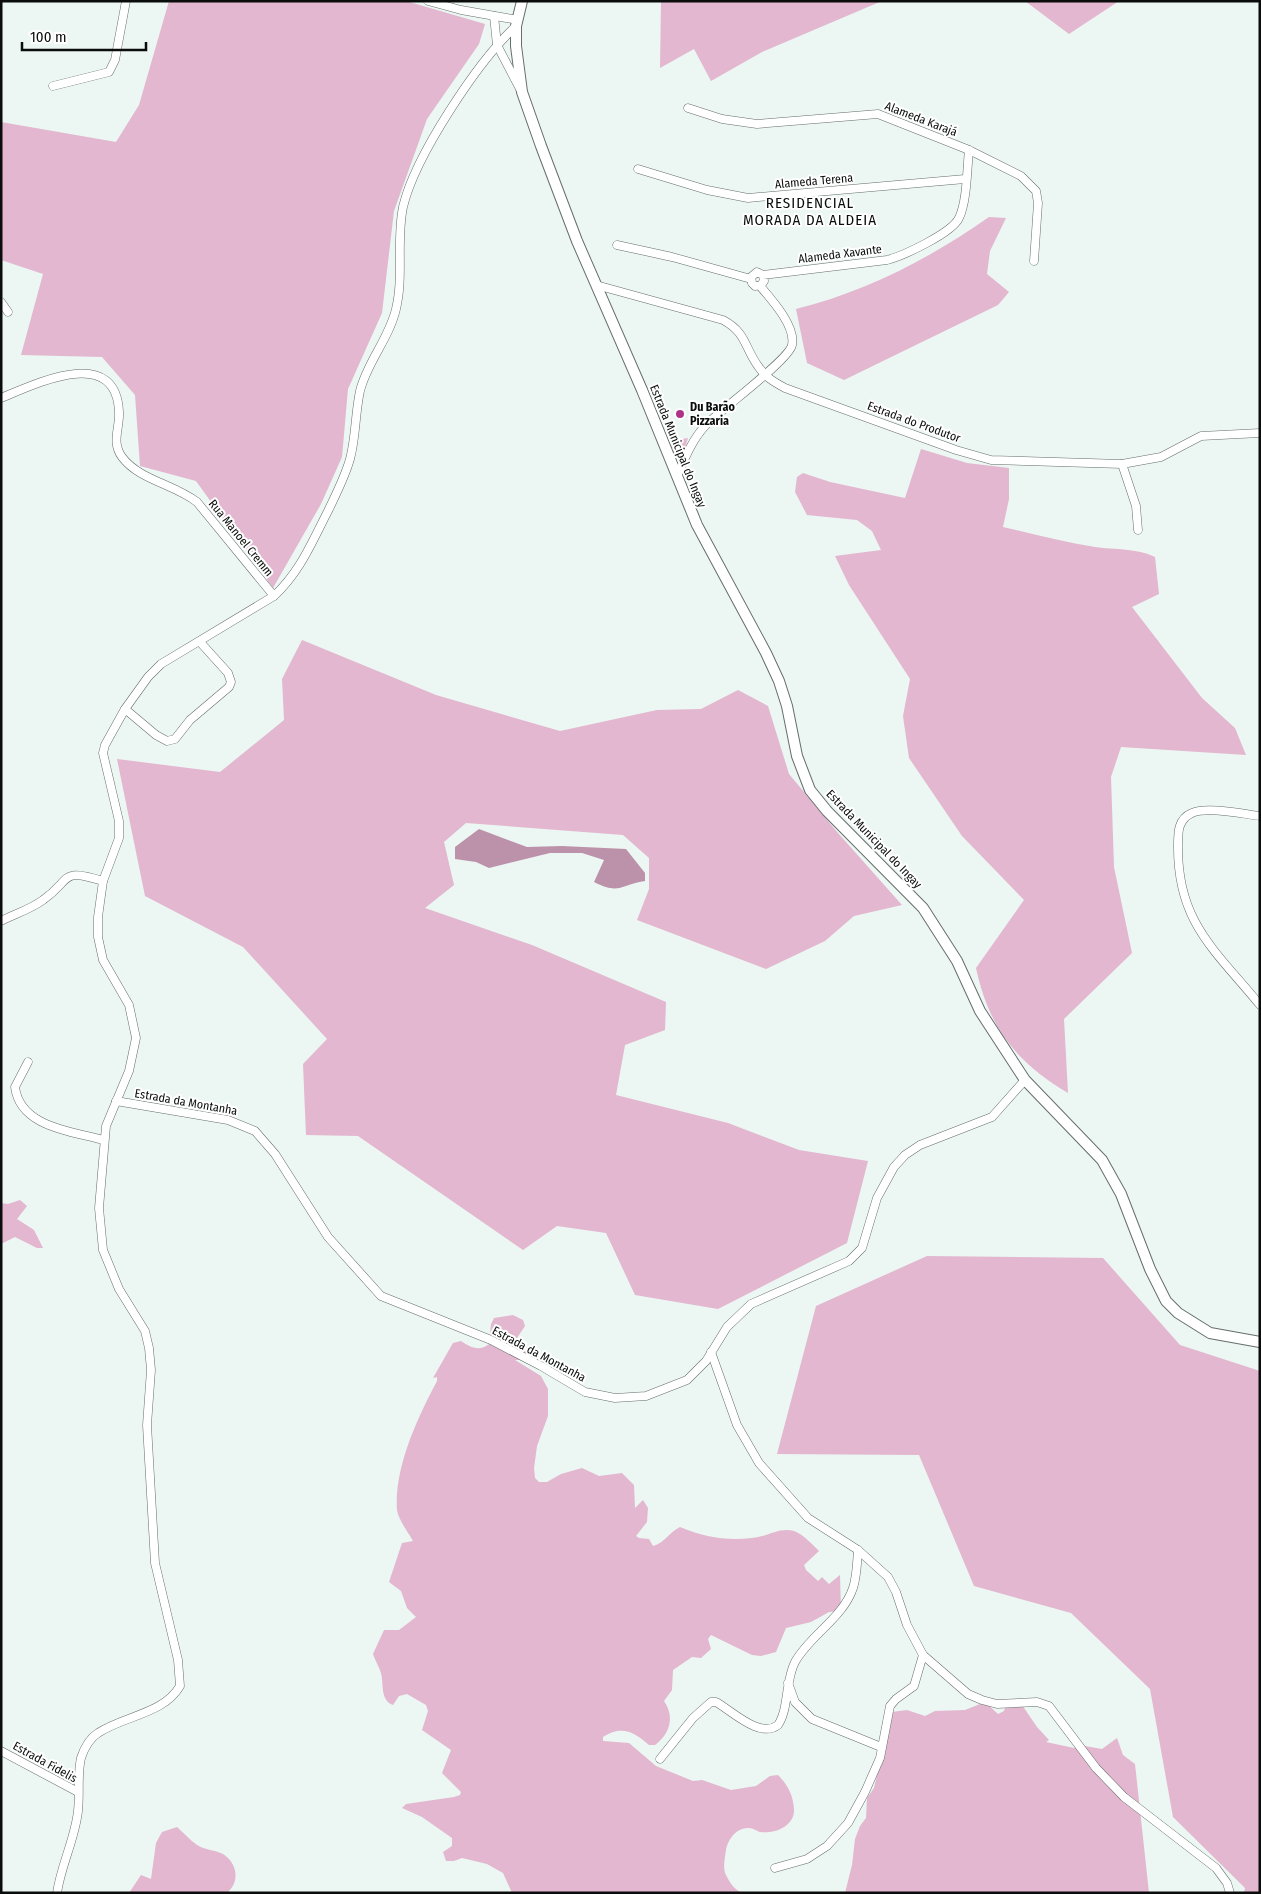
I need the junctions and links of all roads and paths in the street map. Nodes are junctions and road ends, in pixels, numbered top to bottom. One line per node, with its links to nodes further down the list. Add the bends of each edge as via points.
1 (126, 1): 7 (street, via 115,60 109,72)
2 (428, 1): 4 (street)
3 (522, 1): 5 (street, Estrada Municipal do Ingay)
4 (494, 16): 5 (street); 6 (street, Estrada Municipal do Ingay)
5 (517, 23): 6 (street); 8 (street, Estrada Municipal do Ingay, via 516,46)
6 (497, 45): 8 (street, Estrada Municipal do Ingay); 27 (street, via 433,139 419,167 403,207 400,289 396,309 390,329 363,379 350,460 302,564)
7 (53, 86)
8 (522, 92): 17 (street, Estrada Municipal do Ingay)
9 (688, 108): 10 (street, Alameda Karajá, via 722,119 757,124 878,114)
10 (969, 150): 12 (street, Alameda Xavante); 14 (street, Alameda Karajá, via 1021,176 1036,191)
11 (638, 169): 12 (street, Alameda Terena, via 707,190 748,198)
12 (965, 179): 15 (street, Alameda Xavante, via 962,207 956,224 904,254 874,262)
13 (617, 245): 16 (street)
14 (1034, 261)
15 (763, 275): 16 (street, via 757,272); 18 (street, via 764,282)
16 (751, 279): 18 (street)
17 (596, 285): 21 (street, Estrada do Produtor, via 711,316 729,324 743,336); 25 (street, Estrada Municipal do Ingay)
18 (760, 286): 21 (street, via 783,316 792,341 790,351)
19 (1, 302): 20 (street)
20 (8, 312)
21 (764, 374): 24 (street, Estrada do Produtor, via 793,391 976,456 1006,461); 25 (street, via 704,427 691,444)
22 (1, 398): 27 (street, Rua Manoel Cremm, via 62,374 88,374 110,385 118,402 116,436 120,455 135,470 188,494 197,502)
23 (1260, 432): 24 (street, Estrada do Produtor, via 1201,436 1161,457)
24 (1122, 464): 26 (street, via 1136,506)
25 (677, 476): 37 (street, Estrada Municipal do Ingay, via 698,525 779,681 796,756 810,790 924,908 957,961 980,1011)
26 (1138, 530)
27 (274, 596): 28 (street)
28 (200, 642): 29 (street, via 161,664); 29 (street, via 228,673 231,682 175,738 167,741 156,735)
29 (126, 709): 31 (street, via 103,753 119,821 119,838)
30 (1260, 816): 33 (street, via 1206,810 1194,812 1185,817 1178,834 1181,890 1189,914 1200,933)
31 (103, 881): 32 (street, via 84,875 69,876 45,899); 38 (street, via 98,917 99,950 129,1005 136,1038 129,1071)
32 (1, 921)
33 (1250, 993): 34 (street); 35 (street)
34 (1260, 996)
35 (1260, 1005)
36 (28, 1062): 39 (street, via 15,1087 20,1105 40,1121)
37 (1025, 1080): 40 (street, Estrada Municipal do Ingay, via 1093,1148 1110,1172 1166,1301 1178,1313 1210,1333); 41 (street, Estrada da Montanha, via 992,1117 920,1145 905,1155 881,1190 866,1240 858,1254 838,1267 751,1304 727,1328)
38 (116, 1101): 39 (street); 41 (street, Estrada da Montanha, via 228,1120 255,1131 274,1154 328,1237 381,1296 491,1340 586,1392 615,1398 646,1396 687,1380 699,1370)
39 (103, 1140): 48 (street, via 99,1208 103,1250 119,1289 145,1331 149,1348 151,1370 147,1425 155,1564 178,1660 180,1686 167,1701 97,1733 82,1757)
40 (1260, 1342)
41 (710, 1352): 42 (street, via 737,1425 759,1463 808,1518)
42 (858, 1550): 43 (street, via 888,1577 906,1625); 44 (street, via 850,1597 794,1663)
43 (923, 1656): 45 (street, via 914,1686 890,1706); 51 (street, via 968,1694 982,1700 997,1704 1037,1702 1048,1706 1096,1768 1124,1797 1216,1868 1227,1882)
44 (788, 1683): 45 (street, via 796,1702 812,1719); 47 (street, via 780,1721 773,1729 762,1729 711,1702 693,1718)
45 (881, 1747): 49 (street, via 880,1758 865,1792 837,1836 807,1859)
46 (1, 1750): 48 (street, Estrada Fidelis)
47 (660, 1759)
48 (78, 1792): 50 (street, via 78,1811)
49 (775, 1868)
50 (57, 1893)
51 (1230, 1893)

